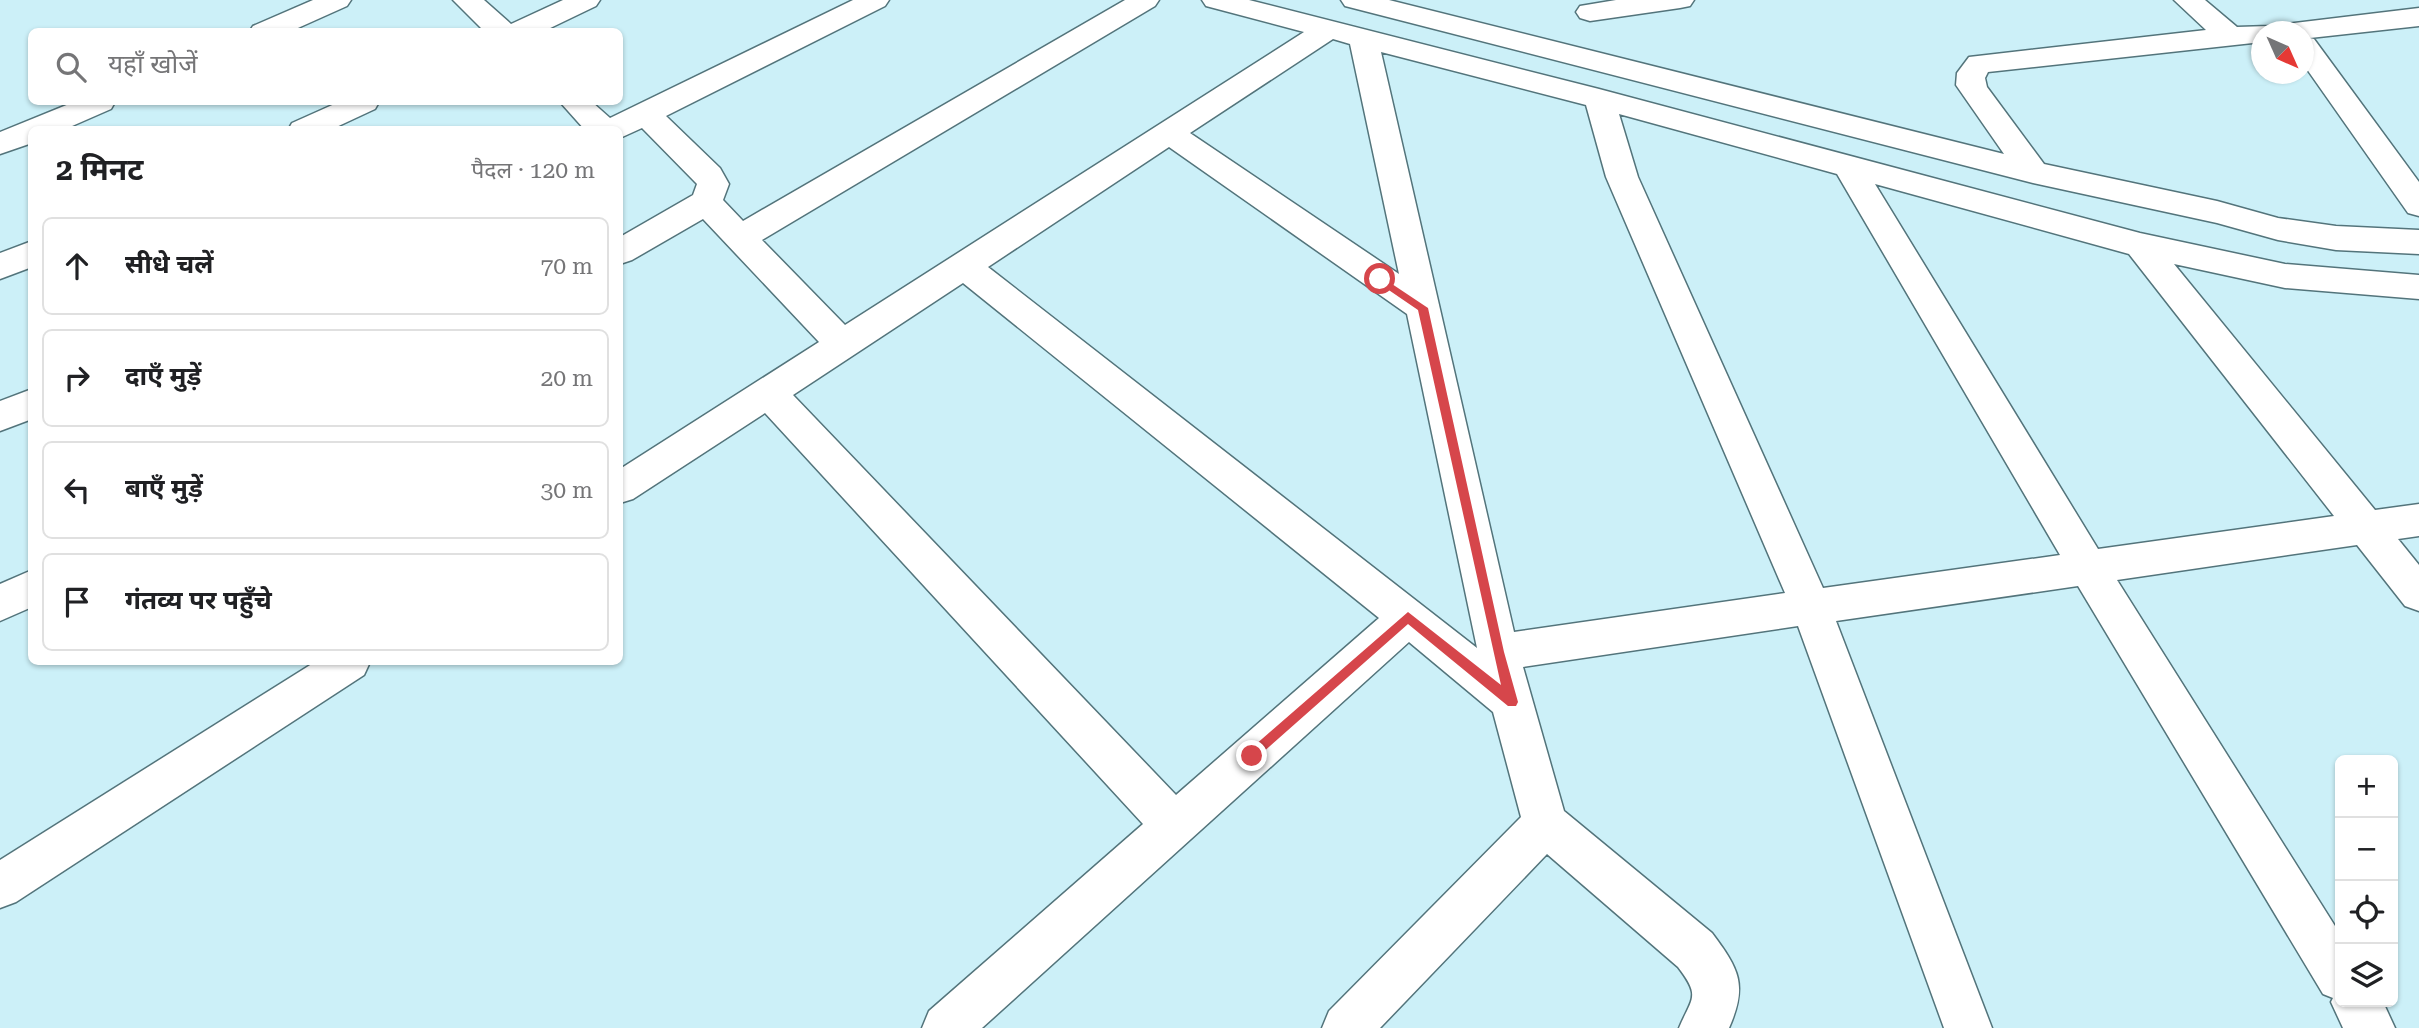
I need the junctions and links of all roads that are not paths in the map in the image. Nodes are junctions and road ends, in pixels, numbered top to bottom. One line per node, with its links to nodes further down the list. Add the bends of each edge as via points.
1 (337, 0): 12 (street)
2 (467, 0): 13 (street)
3 (586, 0): 14 (street)
4 (875, 0): 26 (street)
5 (1145, 0): 38 (street)
6 (1216, 0): 15 (street)
7 (1355, 0): 21 (street)
8 (1680, 0): 10 (street)
9 (2188, 0): 18 (street)
10 (1585, 6): 21 (street)
11 (2419, 17): 16 (street)
12 (272, 28)
13 (498, 28)
14 (526, 28)
15 (1328, 30): 19 (street); 32 (street)
16 (2314, 32)
17 (2251, 34): 18 (street)
18 (2230, 36): 35 (street, via 1979,64 1971,71 1973,89)
19 (1364, 39): 22 (street); 46 (street)
20 (2314, 64): 37 (street)
21 (1624, 70): 35 (street)
22 (1599, 99): 34 (street); 58 (street, via 1622,177)
23 (93, 105): 27 (street)
24 (357, 105): 28 (street)
25 (578, 105): 29 (street)
26 (646, 114): 30 (street); 36 (street, via 709,176 713,184)
27 (43, 126)
28 (312, 126)
29 (600, 126)
30 (620, 126)
31 (28, 132): 33 (street)
32 (1168, 133): 43 (street); 46 (street)
33 (0, 144)
34 (1849, 168): 39 (street); 54 (street)
35 (2033, 172): 41 (street, via 2278,229)
36 (706, 202): 38 (street); 40 (street)
37 (2419, 205)
38 (740, 238): 47 (street)
39 (2140, 245): 45 (street, via 2285,276); 53 (street)
40 (623, 250)
41 (2416, 250)
42 (28, 255): 44 (street)
43 (964, 266): 47 (street); 59 (street)
44 (0, 267)
45 (2419, 287)
46 (1423, 308): 60 (street)
47 (841, 343): 48 (street)
48 (768, 392): 51 (street); 64 (street)
49 (28, 405): 50 (street)
50 (0, 417)
51 (623, 486)
52 (2419, 520): 53 (street)
53 (2365, 527): 54 (street); 56 (street)
54 (2088, 567): 58 (street); 66 (street)
55 (28, 589): 57 (street)
56 (2419, 594)
57 (0, 604)
58 (1811, 607): 60 (street); 71 (street)
59 (1408, 617): 62 (street); 64 (street)
60 (1498, 652): 62 (street)
61 (344, 665): 65 (street)
62 (1512, 702): 63 (street)
63 (1545, 824): 69 (street); 70 (street, via 1695,950 1712,971 1718,988 1717,1006)
64 (1174, 825): 68 (street)
65 (0, 886)
66 (2335, 970)
67 (2358, 1007): 72 (street)
68 (946, 1028)
69 (1346, 1028)
70 (1703, 1028)
71 (1968, 1028)
72 (2371, 1028)

